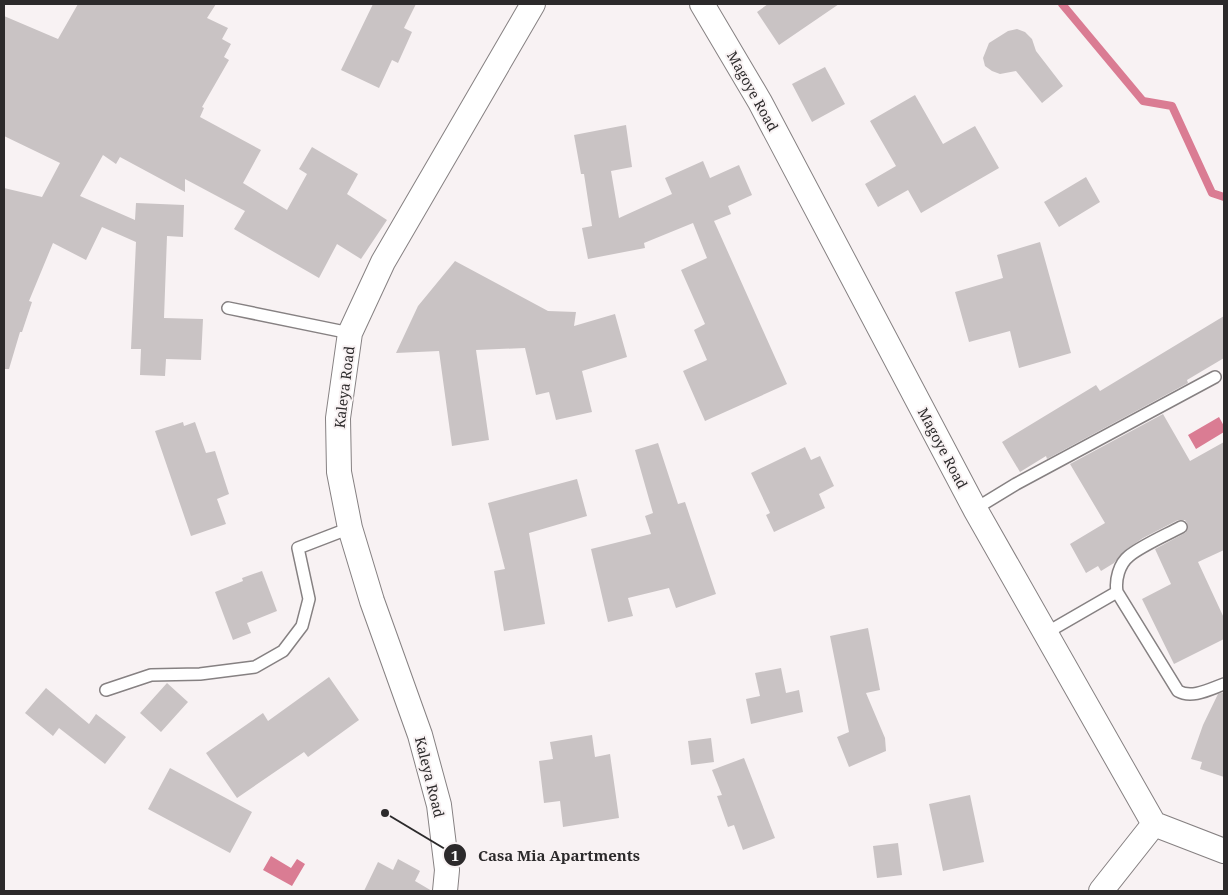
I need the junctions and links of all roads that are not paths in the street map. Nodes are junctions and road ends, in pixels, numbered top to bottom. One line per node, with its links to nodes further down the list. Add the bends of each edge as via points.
1 (533, 4): 4 (street, Kaleya Road, via 383,262)
2 (702, 4): 6 (street, Magoye Road, via 760,102)
3 (228, 308): 4 (lane)
4 (350, 333): 8 (street, Kaleya Road, via 338,418 339,472)
5 (1215, 377): 6 (lane)
6 (975, 509): 10 (street, Magoye Road)
7 (1181, 527): 9 (lane, via 1128,556 1121,565)
8 (350, 528): 12 (lane, via 298,548 309,599 302,626 283,651 255,666 200,674 151,675); 15 (street, Kaleya Road, via 372,601 420,735 439,805 447,870)
9 (1117, 592): 10 (lane); 11 (lane, via 1178,691 1192,695)
10 (1046, 633): 13 (street, Magoye Road)
11 (1224, 684)
12 (106, 690)
13 (1154, 824): 14 (street); 16 (street)
14 (1224, 851)
15 (445, 891)
16 (1101, 891)

